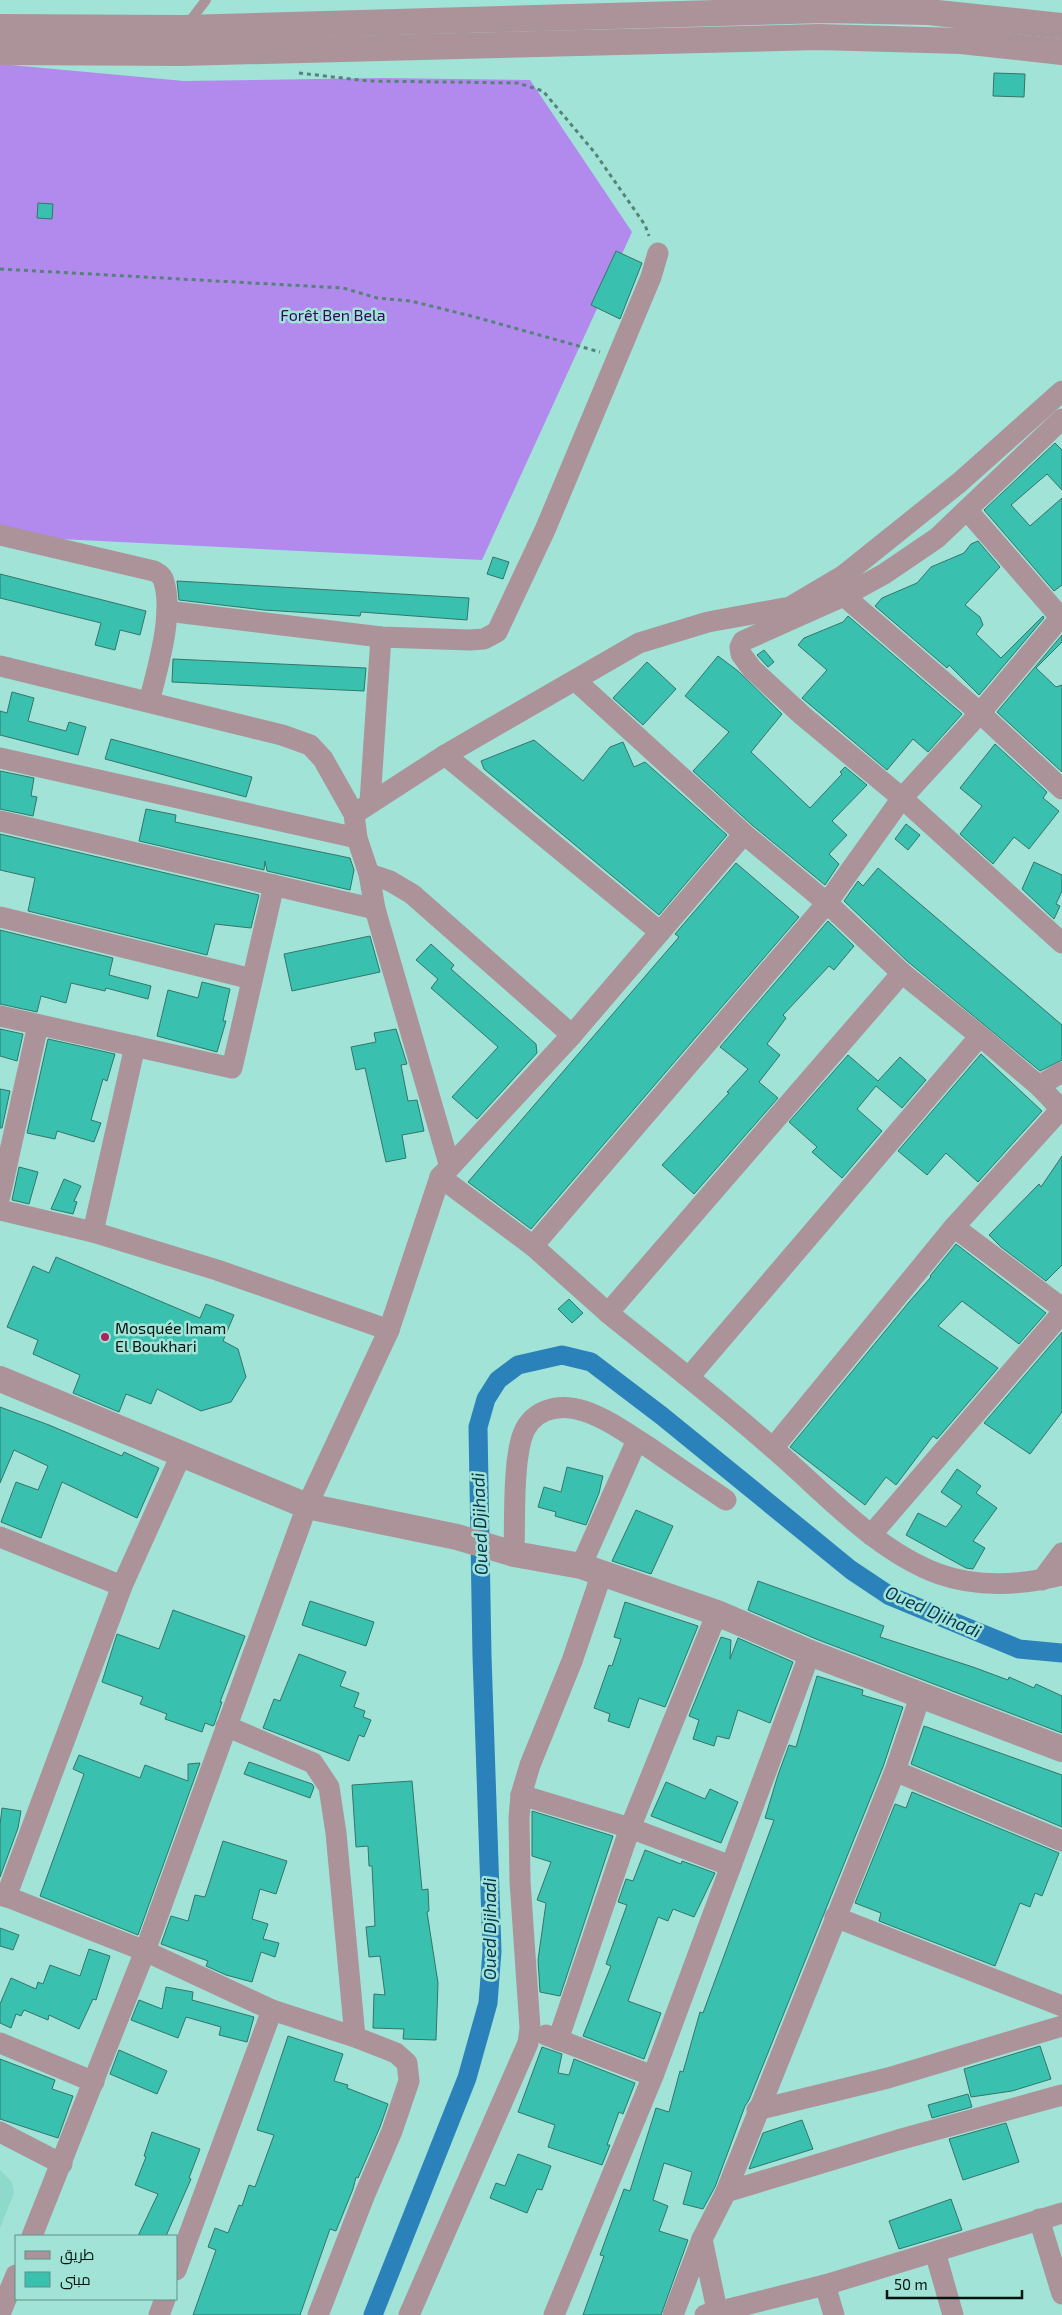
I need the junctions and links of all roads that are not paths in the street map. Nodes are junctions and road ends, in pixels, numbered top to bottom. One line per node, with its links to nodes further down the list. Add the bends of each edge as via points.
1 (206, 0): 6 (lane)
2 (771, 6): 3 (street, via 928,12); 5 (street); 6 (street)
3 (1062, 26)
4 (0, 27): 6 (street)
5 (770, 38): 6 (street); 8 (street, via 913,38)
6 (183, 41): 7 (street)
7 (0, 52)
8 (1062, 52)
9 (658, 253): 17 (street, via 651,278 545,530 497,632 470,640)
10 (1062, 391): 19 (street, via 960,482 836,580 790,607 708,622 639,643)
11 (1060, 425): 12 (street)
12 (967, 510): 14 (street, via 937,538); 16 (street)
13 (0, 535): 15 (street, via 154,571 165,582)
14 (844, 596): 21 (street); 25 (street, via 743,641 741,654 803,716)
15 (166, 611): 17 (street); 20 (street, via 162,646)
16 (1061, 618): 21 (street)
17 (381, 637): 26 (street)
18 (0, 666): 20 (street)
19 (576, 681): 22 (street); 28 (street)
20 (148, 702): 26 (street, via 310,745)
21 (980, 713): 24 (street); 25 (street)
22 (445, 755): 26 (street); 35 (street)
23 (0, 758): 29 (street)
24 (1062, 789)
25 (902, 798): 32 (street); 36 (street)
26 (362, 808): 29 (street)
27 (0, 821): 31 (street)
28 (744, 834): 32 (street); 35 (street)
29 (357, 838): 30 (street)
30 (369, 874): 33 (street); 41 (street, via 390,881 412,894)
31 (274, 885): 33 (street); 38 (street)
32 (827, 903): 37 (street); 52 (street)
33 (374, 908): 47 (street)
34 (0, 917): 38 (street)
35 (660, 932): 41 (street)
36 (1062, 943)
37 (902, 973): 42 (street); 54 (street)
38 (252, 979): 43 (street, via 232,1068)
39 (0, 1016): 40 (street)
40 (38, 1025): 43 (street); 48 (street)
41 (572, 1035): 47 (street)
42 (980, 1036): 45 (street); 57 (street)
43 (135, 1046): 51 (street)
44 (1062, 1072): 45 (street)
45 (1039, 1086): 46 (street)
46 (1061, 1110): 50 (street)
47 (445, 1172): 52 (street); 56 (street)
48 (0, 1196)
49 (0, 1210): 51 (street)
50 (954, 1227): 53 (street); 60 (street)
51 (93, 1232): 56 (street, via 217,1270)
52 (533, 1246): 54 (street)
53 (1062, 1308)
54 (608, 1313): 57 (street)
55 (1062, 1313): 64 (street)
56 (389, 1330): 63 (street)
57 (689, 1377): 60 (street)
58 (0, 1379): 61 (street)
59 (637, 1440): 62 (street); 66 (street, via 584,1411 564,1408 533,1416 521,1440); 68 (street)
60 (773, 1448): 64 (street)
61 (181, 1455): 63 (street); 70 (street)
62 (726, 1500)
63 (307, 1506): 66 (street, via 457,1537); 74 (street)
64 (871, 1535): 69 (street, via 892,1551 940,1574 969,1582 995,1584)
65 (0, 1537): 70 (street)
66 (506, 1552): 68 (street)
67 (1062, 1553): 69 (street)
68 (591, 1570): 71 (street); 77 (street, via 572,1661)
69 (1052, 1577)
70 (122, 1586): 81 (street)
71 (717, 1613): 72 (street); 78 (street)
72 (810, 1653): 73 (street); 80 (street)
73 (921, 1694): 75 (street); 76 (street)
74 (226, 1726): 83 (street); 88 (street, via 313,1763 328,1786 336,1833)
75 (1062, 1749)
76 (895, 1771): 79 (street); 82 (street)
77 (521, 1795): 78 (street); 87 (street, via 520,1880)
78 (630, 1828): 80 (street); 89 (street)
79 (1062, 1841)
80 (731, 1866): 91 (street)
81 (3, 1896): 83 (street)
82 (835, 1917): 84 (street); 94 (street)
83 (145, 1950): 85 (street); 92 (street)
84 (1062, 2006)
85 (272, 2010): 88 (street); 104 (street)
86 (1062, 2026): 94 (street, via 888,2078)
87 (530, 2028): 89 (street); 113 (street, via 520,2066)
88 (355, 2037): 112 (street, via 402,2057 407,2064 409,2082)
89 (558, 2040): 91 (street)
90 (0, 2043): 92 (street)
91 (654, 2076): 114 (street)
92 (94, 2082): 97 (street)
93 (1062, 2095): 98 (street)
94 (758, 2110): 98 (street)
95 (0, 2132): 97 (street)
96 (0, 2147): 97 (street)
97 (60, 2170): 101 (street)
98 (726, 2192): 102 (street)
99 (1062, 2213): 100 (street)
100 (1040, 2219): 103 (street); 107 (street)
101 (32, 2235)
102 (702, 2240): 110 (street); 115 (street)
103 (934, 2252): 106 (street); 117 (street)
104 (178, 2265)
105 (15, 2277): 109 (street)
106 (825, 2284): 110 (street); 116 (street)
107 (1062, 2294)
108 (166, 2300): 111 (street)
109 (0, 2314)
110 (714, 2314)
111 (160, 2315)
112 (318, 2315)
113 (409, 2315)
114 (554, 2315)
115 (672, 2315)
116 (834, 2315)
117 (953, 2315)

